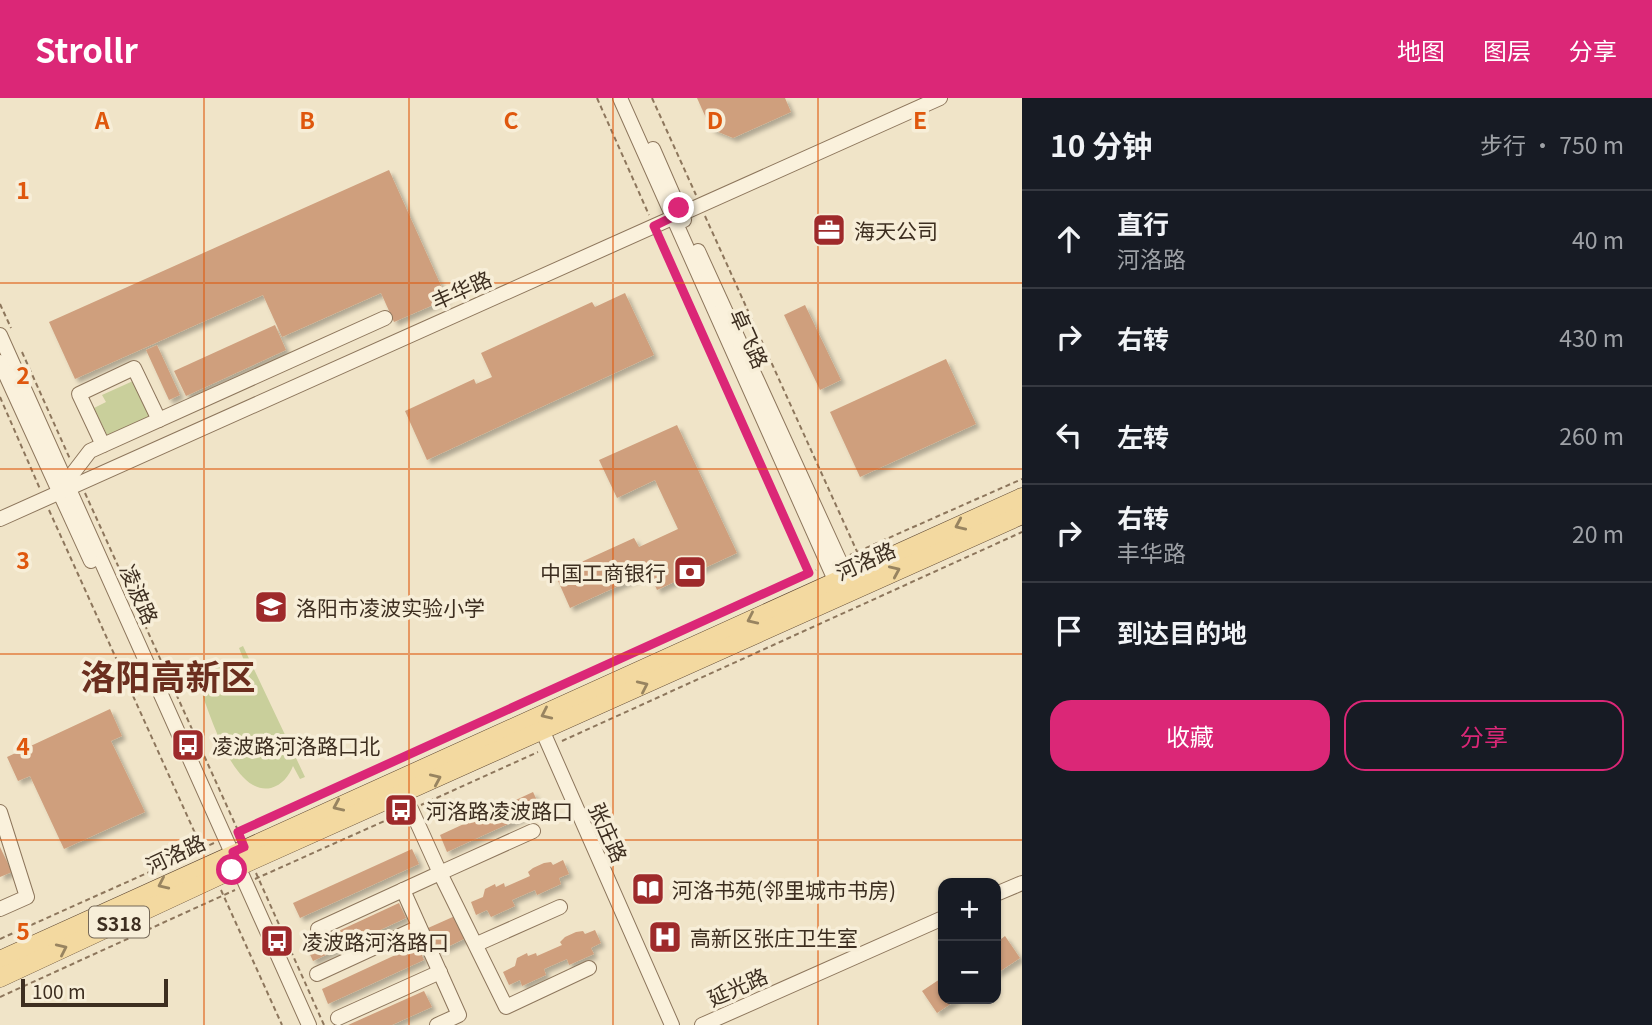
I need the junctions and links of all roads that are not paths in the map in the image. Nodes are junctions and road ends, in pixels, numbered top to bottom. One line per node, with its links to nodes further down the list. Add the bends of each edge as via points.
1 (620, 98): 6 (street, 卓飞路)
2 (630, 98): 6 (street, 卓飞路)
3 (921, 98): 5 (street, 丰华路)
4 (940, 98): 5 (street, 丰华路)
5 (699, 202): 6 (street, 丰华路)
6 (676, 212): 12 (street, 丰华路); 19 (street, 卓飞路)
7 (385, 318): 10 (street)
8 (6, 332): 12 (street, 凌波路)
9 (0, 362): 12 (street, 凌波路)
10 (159, 420): 11 (street); 11 (street, via 134,368 79,394)
11 (103, 445): 12 (street, via 90,451)
12 (68, 483): 13 (street, 丰华路); 25 (street, 凌波路)
13 (43, 496): 15 (street, 丰华路); 17 (street, 丰华路)
14 (1022, 497): 18 (main road, 河洛路 / S318, one-way to 18)
15 (0, 512)
16 (1022, 515): 18 (main road, 河洛路 / S318, one-way to 16)
17 (0, 519)
18 (868, 575): 19 (main road, 河洛路 / S318)
19 (841, 578): 20 (main road, 河洛路 / S318)
20 (819, 597): 21 (main road, 河洛路 / S318, one-way to 20); 25 (main road, 河洛路 / S318, one-way to 25)
21 (546, 740): 25 (main road, 河洛路 / S318, one-way to 21); 49 (street, 张庄路)
22 (411, 809): 26 (street)
23 (0, 812): 34 (street, via 27,897)
24 (533, 831): 26 (street)
25 (228, 854): 27 (street, 凌波路); 40 (main road, 河洛路 / S318, one-way to 40); 44 (main road, 河洛路 / S318, one-way to 25)
26 (440, 873): 29 (street); 39 (street)
27 (248, 883): 46 (street, 凌波路); 47 (street, 凌波路)
28 (1022, 883): 31 (street)
29 (403, 890): 36 (street); 38 (street)
30 (1022, 891): 32 (street)
31 (1001, 892)
32 (1001, 901)
33 (560, 907): 39 (street)
34 (0, 909)
35 (938, 920): 50 (street, 延光路)
36 (419, 927): 42 (street); 43 (street)
37 (938, 928): 51 (street, 延光路)
38 (318, 929)
39 (477, 944): 41 (street, via 506,1007)
40 (0, 960)
41 (589, 968)
42 (440, 972): 45 (street); 48 (street, via 459,1015)
43 (317, 974)
44 (0, 978)
45 (338, 1018)
46 (302, 1025)
47 (309, 1025)
48 (438, 1025)
49 (672, 1025)
50 (702, 1025)
51 (722, 1025)

